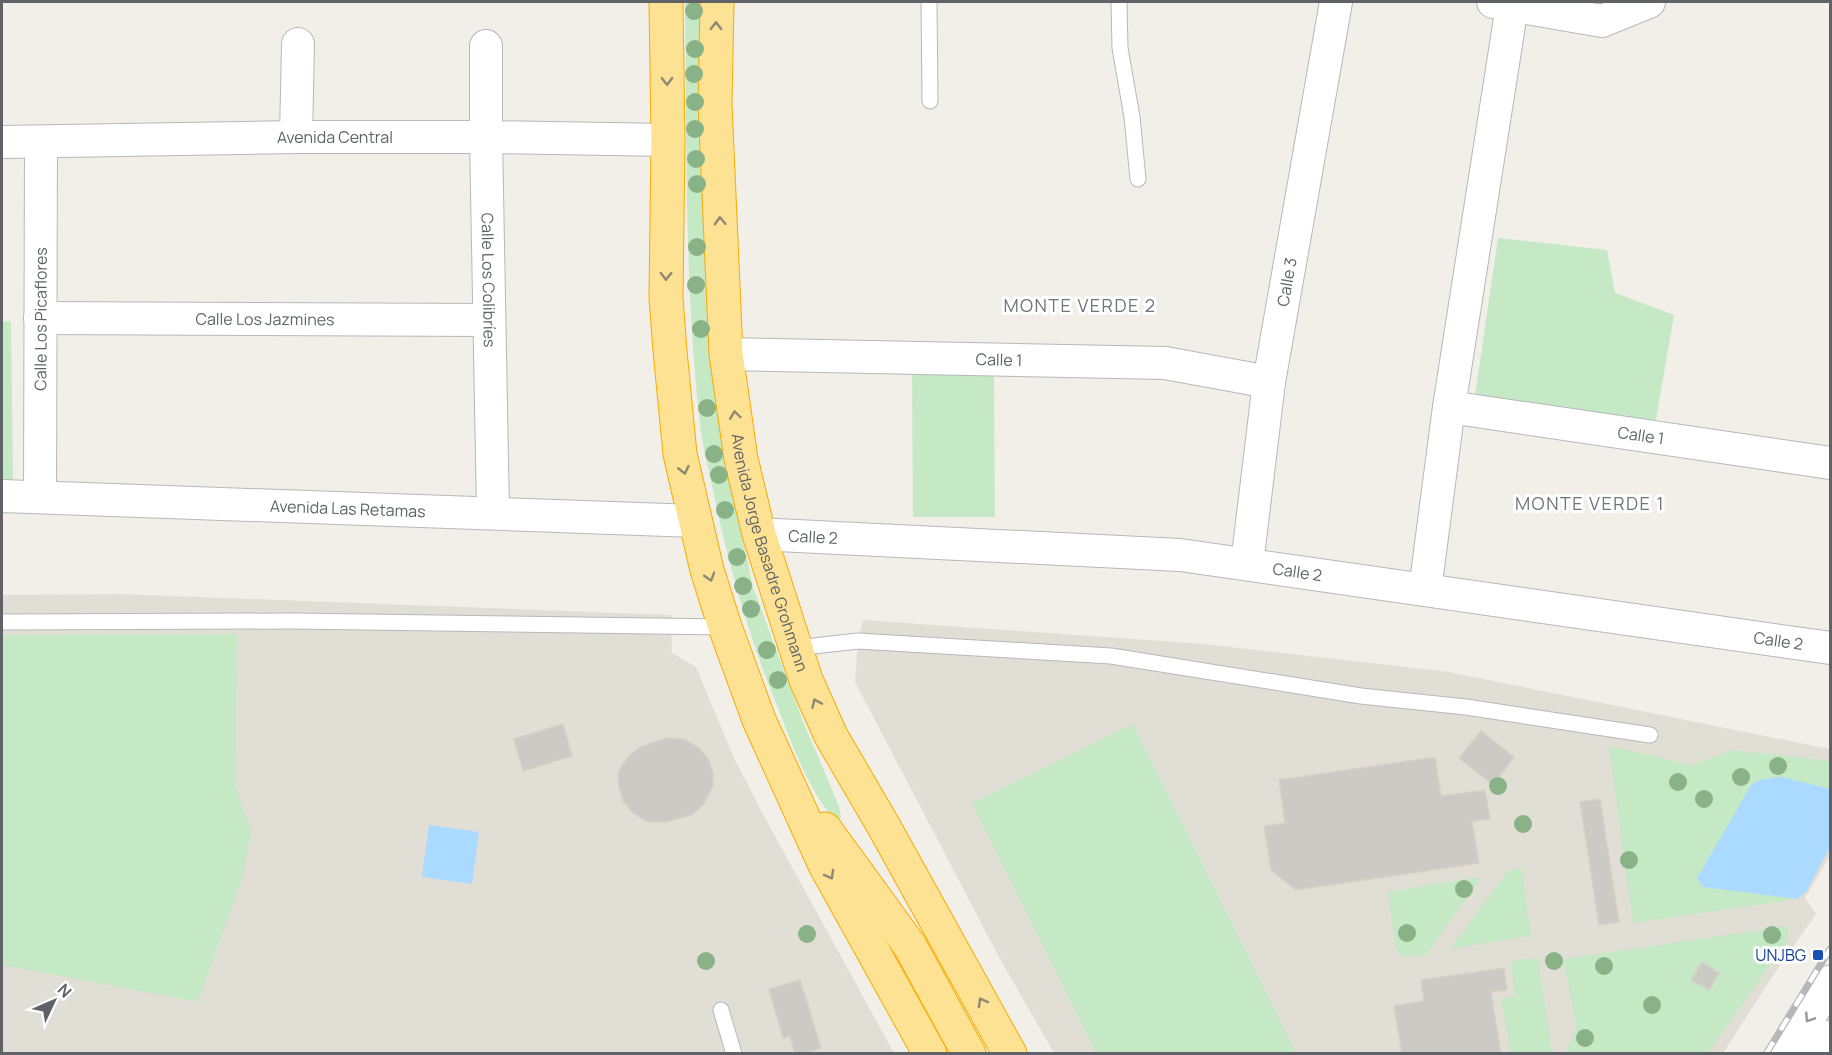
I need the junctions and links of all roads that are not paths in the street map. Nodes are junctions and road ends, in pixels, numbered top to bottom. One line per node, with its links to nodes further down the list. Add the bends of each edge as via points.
1 (666, 2): 13 (highway, one-way to 13)
2 (717, 2): 19 (highway, Avenida Jorge Basadre Grohmann, one-way to 2, via 715,104)
3 (929, 2): 10 (lane)
4 (1119, 2): 16 (lane, via 1120,48)
5 (1336, 2): 20 (street, Calle 3)
6 (1502, 4): 7 (street, via 1602,21); 21 (street)
7 (1640, 6)
8 (298, 44): 12 (street)
9 (486, 46): 11 (street, Calle Los Colibríes)
10 (930, 101)
11 (486, 137): 12 (street, Avenida Central); 13 (street, Avenida Central); 18 (street, Calle Los Colibríes)
12 (297, 138): 15 (street, Avenida Central)
13 (668, 140): 26 (highway, one-way to 26, via 669,351 680,454)
14 (2, 142): 15 (street, Avenida Central)
15 (41, 142): 17 (street, Calle Los Picaflores)
16 (1138, 179)
17 (40, 318): 18 (street, Calle Los Jazmines); 24 (street, Calle Los Picaflores)
18 (489, 320): 25 (street, Calle Los Colibríes)
19 (726, 354): 20 (street, Calle 1, via 1165,363); 27 (highway, Avenida Jorge Basadre Grohmann, one-way to 19, via 741,459)
20 (1269, 382): 28 (street, Calle 3)
21 (1449, 407): 22 (street, Calle 1); 29 (street)
22 (1830, 463)
23 (2, 496): 24 (street, Avenida Las Retamas)
24 (40, 496): 25 (street, Avenida Las Retamas)
25 (493, 513): 26 (street, Avenida Las Retamas)
26 (695, 521): 31 (highway, one-way to 31)
27 (759, 534): 28 (street, Calle 2, via 1180,555); 32 (highway, Avenida Jorge Basadre Grohmann)
28 (1247, 564): 29 (street, Calle 2)
29 (1425, 590): 33 (street, Calle 2)
30 (2, 622): 31 (lane, via 292,621)
31 (726, 627): 36 (highway)
32 (796, 648): 34 (lane, via 858,641 1110,656 1361,696 1466,707); 35 (highway, Avenida Jorge Basadre Grohmann, one-way to 32)
33 (1830, 648)
34 (1650, 735)
35 (831, 736): 37 (highway); 44 (highway, Avenida Jorge Basadre Grohmann, one-way to 35)
36 (780, 767): 37 (highway); 42 (highway, one-way to 42, via 825,866)
37 (910, 946): 43 (highway)
38 (1830, 982): 45 (main road, one-way to 45)
39 (721, 1010): 41 (lane)
40 (1830, 1037): 46 (main road)
41 (734, 1053)
42 (930, 1053)
43 (969, 1053)
44 (1010, 1053)
45 (1786, 1053)
46 (1820, 1053)

